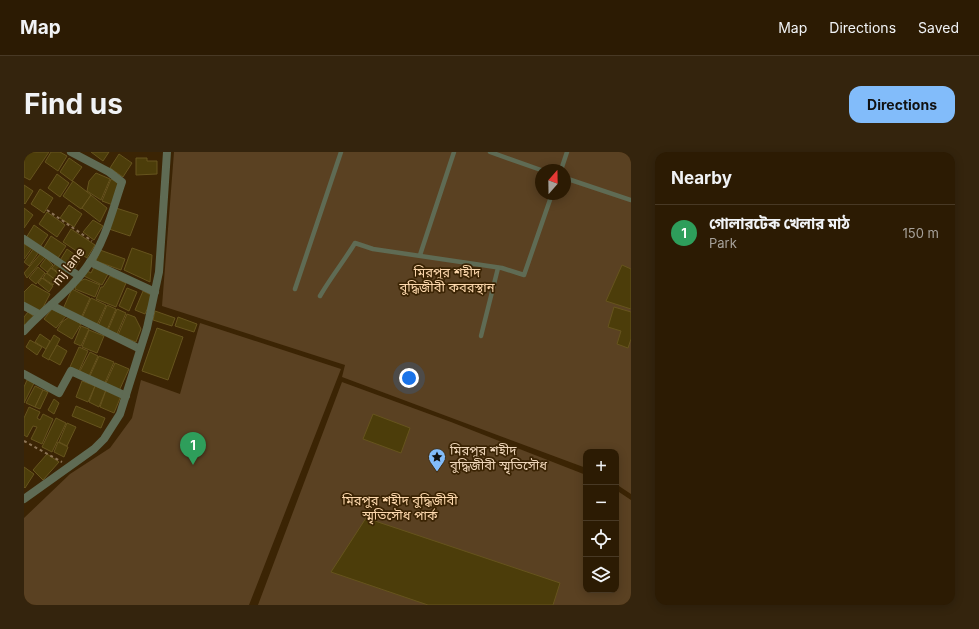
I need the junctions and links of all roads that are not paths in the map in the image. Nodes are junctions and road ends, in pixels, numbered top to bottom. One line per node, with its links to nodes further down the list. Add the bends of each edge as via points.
1 (71, 152): 14 (street, mj lane, via 109,172 122,182)
2 (167, 152): 18 (street, via 159,272)
3 (341, 152): 17 (lane)
4 (454, 152): 13 (lane)
5 (490, 152): 8 (lane)
6 (567, 152): 7 (lane)
7 (562, 164)
8 (535, 168)
9 (571, 180): 11 (lane)
10 (550, 200): 15 (lane, via 524,275)
11 (631, 200)
12 (24, 238): 16 (street)
13 (420, 255): 15 (lane, via 446,262); 19 (lane, via 373,249 355,243)
14 (90, 262): 16 (street, mj lane); 18 (street)
15 (498, 268): 24 (lane)
16 (78, 276): 20 (street, mj lane)
17 (295, 289)
18 (155, 292): 25 (street)
19 (320, 296)
20 (51, 305): 22 (street, mj lane); 25 (street)
21 (24, 306): 22 (street)
22 (40, 314): 23 (street, mj lane)
23 (24, 331)
24 (481, 336)
25 (140, 349): 27 (street)
26 (24, 374): 27 (street, via 59,393 71,372)
27 (126, 396): 28 (street, via 115,424 104,439 94,449)
28 (24, 498)

